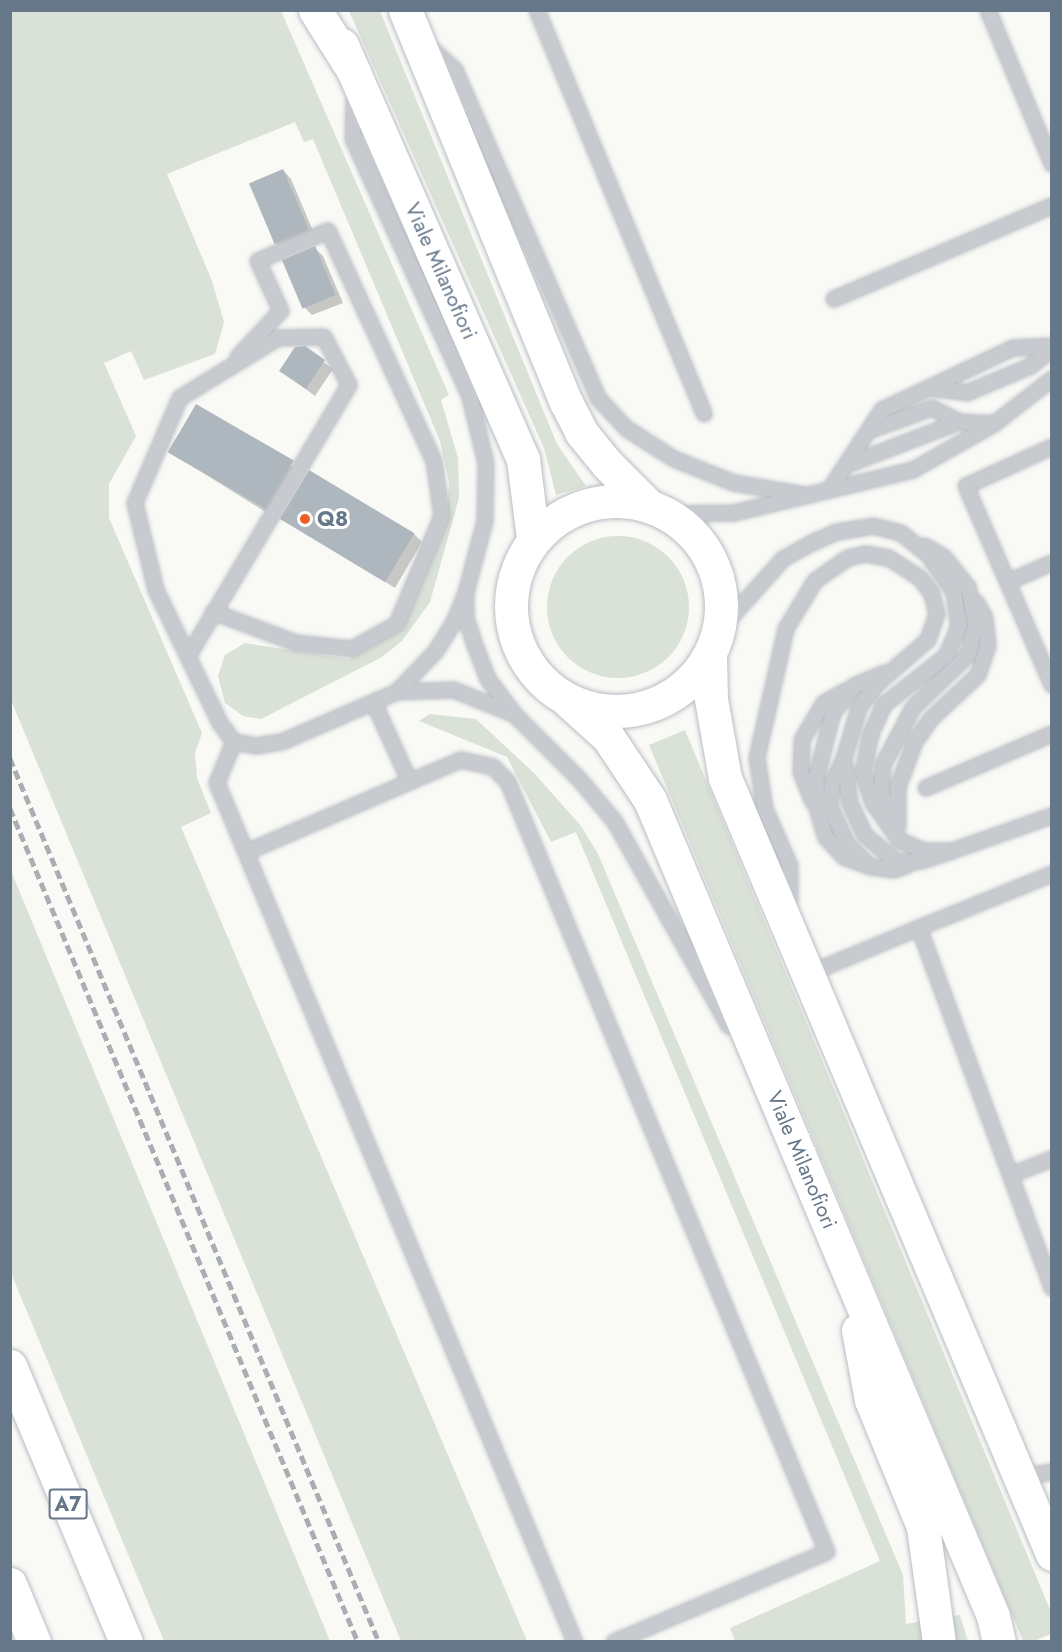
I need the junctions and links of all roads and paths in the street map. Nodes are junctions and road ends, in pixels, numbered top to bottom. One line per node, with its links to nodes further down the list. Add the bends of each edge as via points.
1 (315, 10): 6 (main road)
2 (327, 10): 6 (main road, Viale Milanofiori)
3 (537, 10): 14 (lane)
4 (988, 10): 7 (lane)
5 (409, 21): 21 (lane, via 455,70 598,398 627,429 674,459 734,483); 22 (main road, via 581,432 607,464)
6 (354, 72): 24 (main road, Viale Milanofiori, via 523,459); 28 (lane, via 353,139 470,397 486,463 485,521)
7 (1052, 164)
8 (1052, 206): 9 (lane)
9 (834, 299)
10 (1052, 347): 13 (lane, via 1013,348); 13 (lane, via 1031,366 967,393)
11 (226, 369): 29 (lane, via 278,338 324,337 350,385); 29 (lane, via 281,311 258,261 328,231 434,461 442,516 398,624 352,649 296,643); 33 (lane, via 180,398 135,503 156,590)
12 (1052, 379): 16 (lane)
13 (928, 388): 17 (lane, via 882,410)
14 (704, 414)
15 (959, 422): 16 (lane); 17 (lane, via 932,408); 19 (lane)
16 (994, 424): 20 (lane, via 913,470)
17 (869, 430): 19 (lane)
18 (1052, 447): 26 (lane, via 966,486)
19 (848, 465): 20 (lane)
20 (830, 489): 21 (lane)
21 (806, 495): 22 (lane, via 734,513)
22 (658, 509): 24 (main road, via 605,500 566,512); 30 (main road, via 695,535 714,564 722,598)
23 (901, 533): 27 (lane, via 944,557); 30 (lane, via 873,526 837,532 783,559); 48 (lane, via 929,556 954,592 959,627 946,656 884,705 871,734 863,772 873,803)
24 (533, 538): 38 (main road, via 515,572 509,609 517,646 538,678)
25 (1052, 563): 26 (lane)
26 (1008, 582): 32 (lane)
27 (968, 586): 48 (lane, via 985,618 988,646 978,675 931,719 915,742 898,787); 48 (lane, via 976,624 968,655 913,708 883,765 881,790)
28 (466, 593): 37 (lane, via 436,651); 40 (lane, via 466,618 488,679)
29 (213, 612): 33 (lane)
30 (714, 643): 38 (main road, via 690,681 663,701 632,711 599,711); 54 (main road, via 711,699 725,777)
31 (1052, 647): 32 (lane)
32 (1038, 653): 35 (lane)
33 (189, 655): 42 (lane, via 220,723)
34 (905, 663): 36 (lane); 43 (lane, via 877,684 859,708); 54 (lane, via 928,640 937,615 932,594 920,578 889,558 866,554 848,558 814,581 798,602 786,628 757,758 765,809 790,866)
35 (1052, 685)
36 (854, 686): 46 (lane, via 833,713 816,779); 46 (lane, via 824,703 802,740 801,772)
37 (397, 692): 39 (lane); 40 (lane, via 454,690)
38 (568, 701): 57 (main road, Viale Milanofiori, via 608,737 650,800)
39 (374, 703): 42 (lane, via 282,742 256,746); 44 (lane)
40 (515, 715): 57 (lane, via 580,780 615,822)
41 (1052, 734): 45 (lane)
42 (234, 742): 50 (lane, via 217,783)
43 (844, 759): 51 (lane, via 850,803 866,835 897,862); 52 (lane, via 832,785 830,807 847,844)
44 (410, 780): 50 (lane); 70 (lane, via 461,760 493,767 508,782 827,1552)
45 (926, 788)
46 (818, 812): 52 (lane, via 826,838 844,857)
47 (1052, 816): 49 (lane)
48 (899, 840): 49 (lane, via 924,851)
49 (952, 851): 51 (lane)
50 (247, 852): 69 (lane)
51 (921, 861): 52 (lane, via 894,870)
52 (871, 867)
53 (1052, 874): 55 (lane)
54 (788, 928): 56 (main road)
55 (919, 928): 56 (lane); 59 (lane)
56 (808, 974): 64 (main road)
57 (791, 1134): 60 (main road, Viale Milanofiori)
58 (1052, 1159): 59 (lane)
59 (1011, 1175): 61 (lane)
60 (847, 1269): 71 (main road, via 872,1400 922,1527); 72 (main road, Viale Milanofiori, via 993,1616)
61 (1052, 1288)
62 (10, 1366): 68 (main road, A7)
63 (1052, 1472): 64 (lane)
64 (1020, 1478): 65 (main road)
65 (1052, 1554)
66 (10, 1584): 67 (main road)
67 (34, 1641)
68 (126, 1641)
69 (574, 1641)
70 (614, 1641)
71 (939, 1641)
72 (999, 1641)

